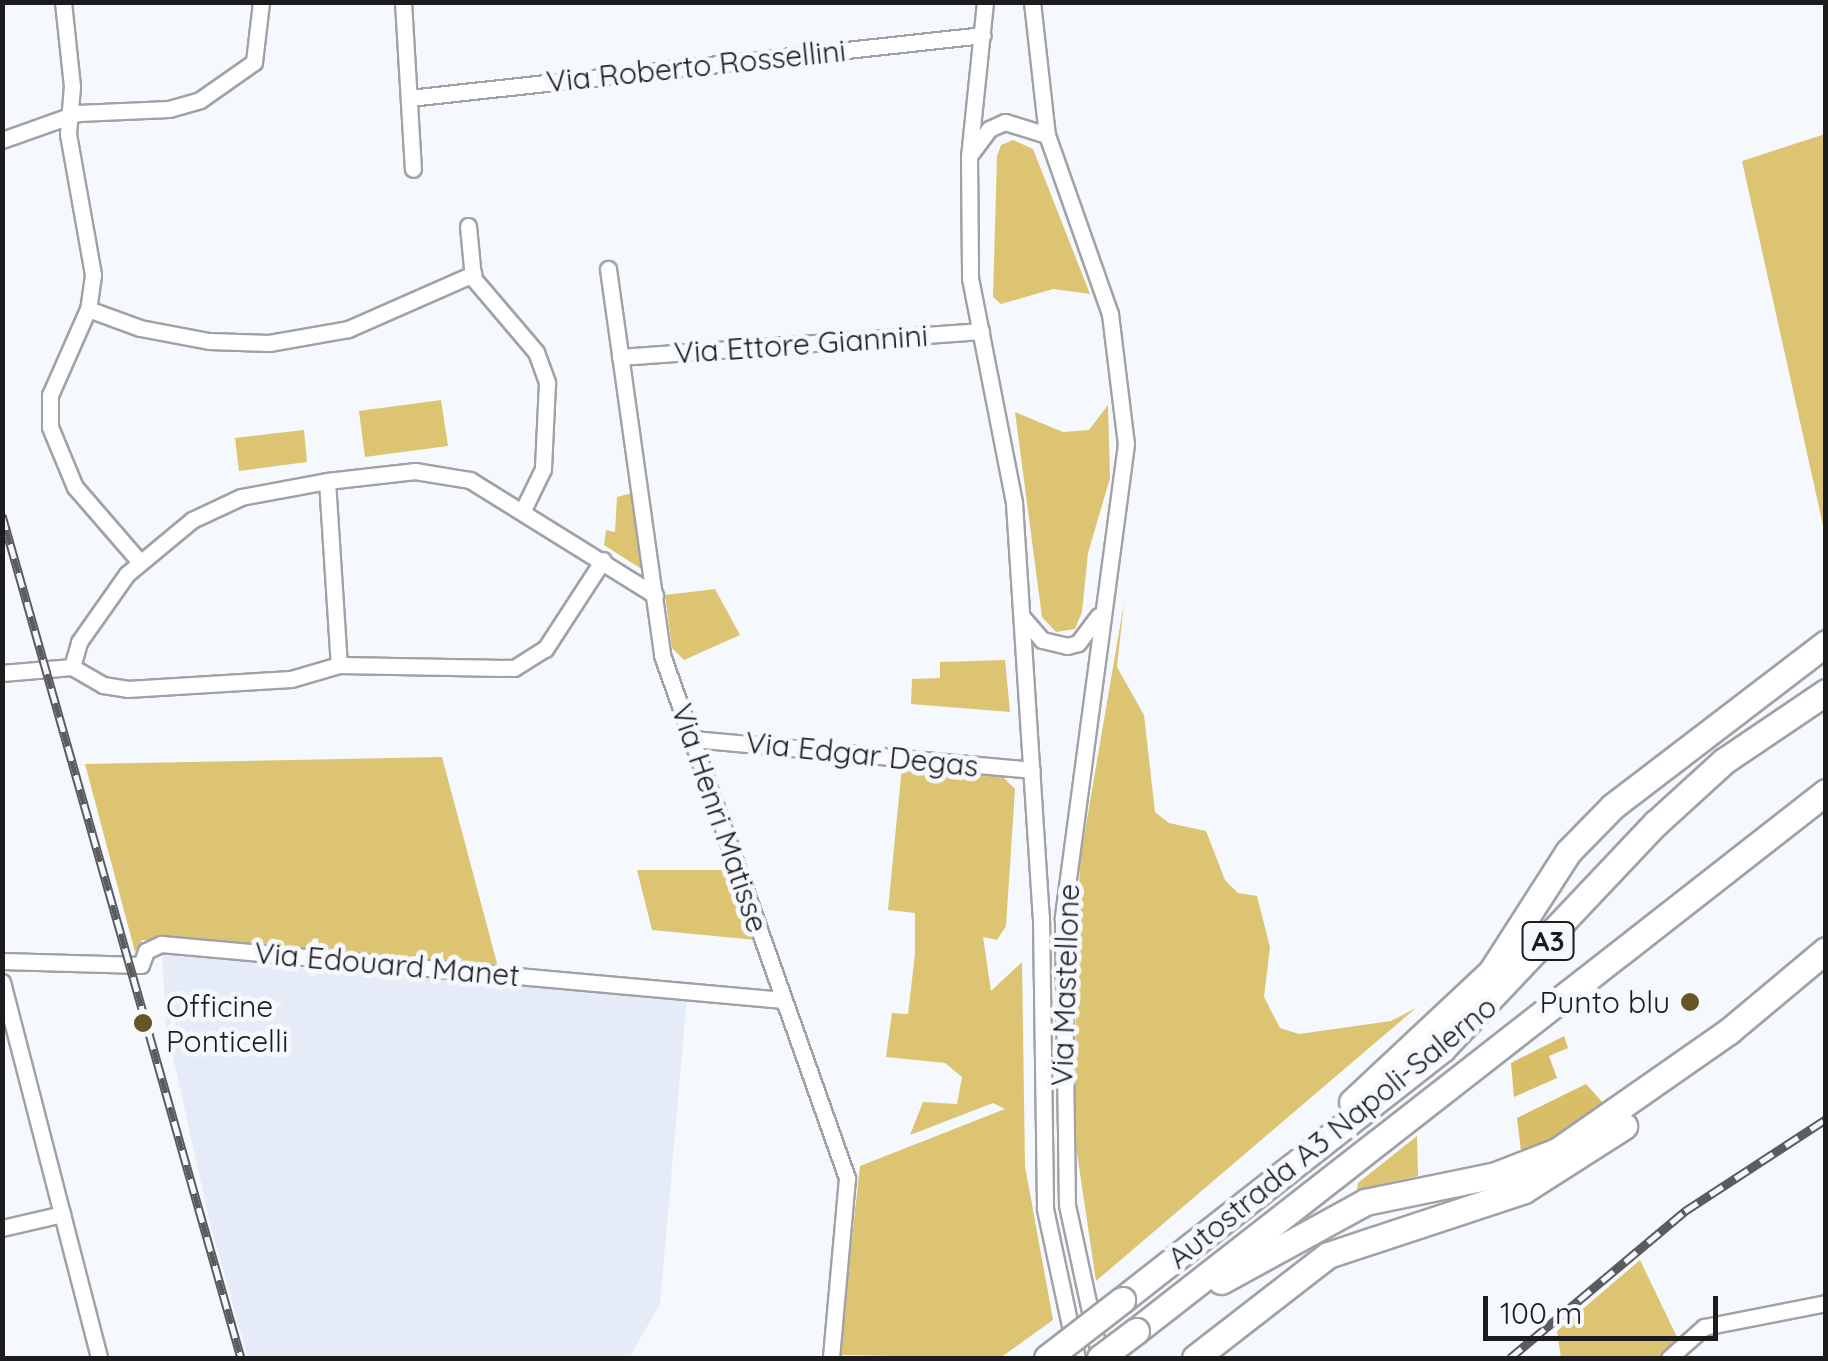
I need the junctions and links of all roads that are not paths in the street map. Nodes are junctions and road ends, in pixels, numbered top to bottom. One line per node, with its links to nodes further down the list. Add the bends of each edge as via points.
1 (63, 2): 8 (street, via 72,86)
2 (261, 2): 8 (street, via 254,62 200,100)
3 (403, 2): 7 (street)
4 (986, 2): 6 (street, Via Mastellone)
5 (1032, 2): 9 (street, Via Mastellone)
6 (982, 35): 7 (street, Via Roberto Rossellini); 11 (street, Via Mastellone)
7 (409, 98): 12 (street)
8 (66, 117): 10 (street); 16 (street, via 92,262)
9 (1047, 135): 11 (street, via 1004,122 989,129); 24 (street, Via Mastellone, via 1087,237 1121,374 1124,490)
10 (2, 140)
11 (969, 156): 17 (street, Via Mastellone, via 970,278)
12 (413, 170)
13 (468, 226): 15 (street)
14 (608, 269): 18 (street, Via Henri Matisse)
15 (473, 274): 16 (street, via 348,329 269,342 174,335); 20 (street, via 536,352 547,383 543,469)
16 (88, 308): 22 (street, via 50,394 50,427 75,486)
17 (980, 331): 18 (street, Via Ettore Giannini); 25 (street, Via Mastellone, via 1014,503)
18 (620, 357): 23 (street, Via Henri Matisse)
19 (327, 482): 20 (street, via 444,473 481,484); 22 (street, via 216,506); 27 (street)
20 (524, 510): 21 (street)
21 (603, 560): 23 (street); 27 (street, via 545,649 522,666)
22 (139, 561): 28 (street, via 80,642)
23 (655, 595): 31 (street, Via Henri Matisse, via 662,655)
24 (1101, 610): 25 (street, via 1090,631 1067,646 1042,640); 35 (street, Via Mastellone)
25 (1022, 618): 32 (street, Via Mastellone)
26 (1826, 643): 40 (highway, via 1612,806 1568,852 1481,982)
27 (339, 665): 28 (street, via 291,679 127,689 103,685)
28 (72, 667): 29 (street)
29 (2, 673)
30 (1826, 692): 40 (highway, Autostrada A3 Napoli-Salerno / A3, via 1724,760 1656,823 1482,1014)
31 (692, 739): 32 (street, Via Edgar Degas); 39 (street, Via Henri Matisse)
32 (1032, 770): 34 (street, Via Mastellone)
33 (1826, 792): 45 (highway, Autostrada A3 Napoli-Salerno / A3)
34 (1041, 918): 35 (street, via 1052,926); 49 (street, Via Mastellone, via 1045,1209)
35 (1063, 919): 50 (street, Via Mastellone, via 1067,1205)
36 (1826, 950): 41 (highway, via 1729,1031 1578,1140 1524,1178)
37 (2, 961): 39 (street, Via Edouard Manet, via 142,966 146,952 161,944)
38 (2, 982): 42 (street)
39 (783, 1000): 47 (street, Via Henri Matisse, via 847,1178)
40 (1267, 1187): 48 (highway, Autostrada A3 Napoli-Salerno / A3, bridge)
41 (1497, 1187): 45 (highway, A3, via 1364,1202); 51 (highway, via 1328,1256)
42 (62, 1214): 43 (street); 46 (street)
43 (2, 1228)
44 (1826, 1302): 52 (street, via 1704,1326)
45 (1136, 1331): 50 (highway, Autostrada A3 Napoli-Salerno / A3, bridge)
46 (99, 1358)
47 (831, 1358)
48 (1047, 1358)
49 (1077, 1358)
50 (1100, 1358)
51 (1195, 1358)
52 (1669, 1358)

